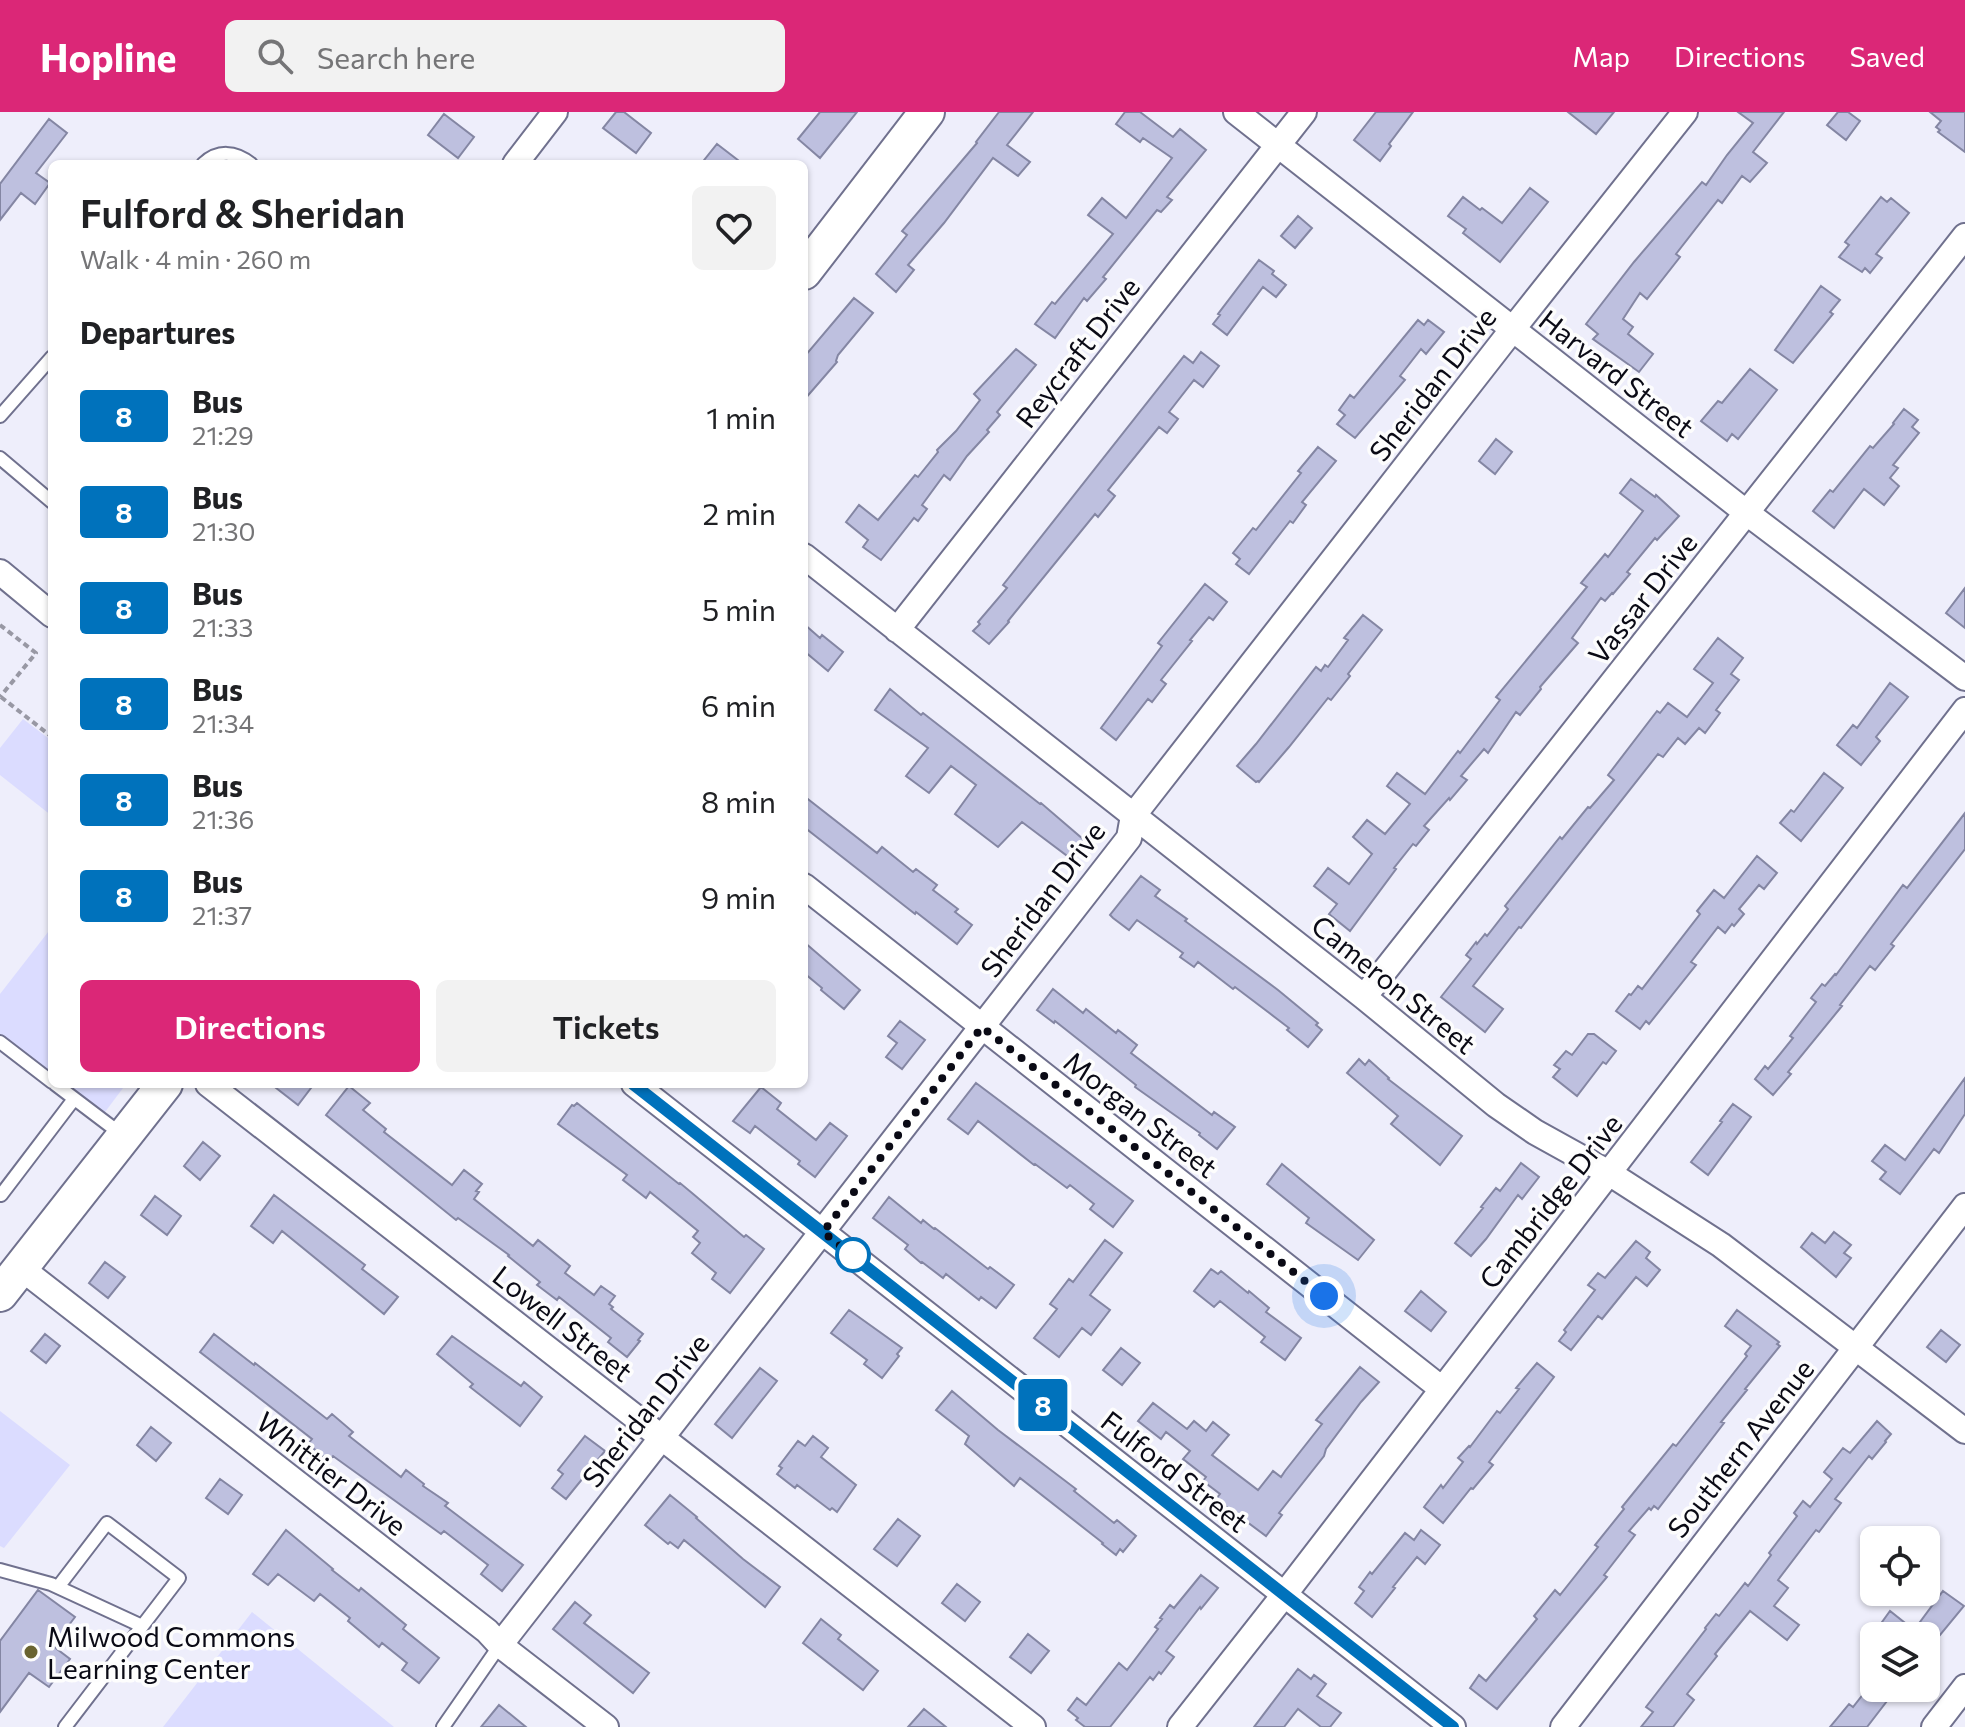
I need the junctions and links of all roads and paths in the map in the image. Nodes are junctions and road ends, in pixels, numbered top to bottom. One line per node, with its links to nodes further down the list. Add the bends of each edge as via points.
1 (555, 112): 9 (street)
2 (927, 112): 11 (street)
3 (1236, 112): 6 (street, Harvard Street)
4 (1304, 112): 6 (street, Reycraft Drive)
5 (1685, 112): 12 (street, Sheridan Drive)
6 (1278, 145): 12 (street, Harvard Street); 22 (street, Reycraft Drive)
7 (207, 160): 8 (lane, via 222,153)
8 (244, 160)
9 (518, 160)
10 (1965, 236): 17 (street, Vassar Drive)
11 (808, 267)
12 (1512, 330): 17 (street, Harvard Street); 27 (street, Sheridan Drive)
13 (48, 362): 14 (lane)
14 (0, 416)
15 (0, 458): 16 (lane)
16 (48, 499)
17 (1747, 513): 23 (street, Harvard Street); 29 (street, Vassar Drive)
18 (808, 559): 22 (street, Cameron Street)
19 (0, 572): 20 (street)
20 (48, 612)
21 (0, 625): 24 (path, via 36,653)
22 (897, 630): 27 (street, Cameron Street)
23 (1965, 678)
24 (0, 697): 26 (path)
25 (1965, 710): 39 (street, Cambridge Drive)
26 (48, 734)
27 (1133, 816): 29 (street, Cameron Street); 30 (street, Sheridan Drive, via 1129,838)
28 (808, 889): 30 (street, Morgan Street)
29 (1364, 997): 39 (street, Cameron Street, via 1496,1105)
30 (982, 1027): 42 (street, Sheridan Drive); 45 (street, Morgan Street)
31 (0, 1042): 32 (lane)
32 (48, 1079)
33 (60, 1088): 37 (lane)
34 (162, 1088): 38 (street)
35 (213, 1088): 47 (street, Lowell Street)
36 (639, 1088): 42 (street, Fulford Street)
37 (74, 1099): 38 (lane); 40 (lane)
38 (124, 1136): 43 (street)
39 (1609, 1173): 44 (street, Cameron Street, via 1721,1245); 45 (street, Cambridge Drive)
40 (1, 1195)
41 (1965, 1206): 44 (street, Southern Avenue)
42 (823, 1232): 47 (street, Sheridan Drive); 50 (street, Fulford Street)
43 (10, 1281): 52 (street, Whittier Drive)
44 (1856, 1347): 46 (street, Cameron Street); 60 (street, Southern Avenue)
45 (1442, 1389): 50 (street, Cambridge Drive)
46 (1965, 1431)
47 (662, 1438): 52 (street, Sheridan Drive); 57 (street, Lowell Street)
48 (0, 1570): 49 (lane)
49 (58, 1587): 51 (lane); 51 (lane, via 107,1523 179,1578)
50 (1284, 1595): 58 (street, Cambridge Drive); 59 (street, Fulford Street)
51 (142, 1626): 54 (lane)
52 (500, 1645): 55 (lane); 56 (street, Whittier Drive)
53 (1965, 1687): 61 (street)
54 (65, 1727)
55 (443, 1727)
56 (606, 1727)
57 (1033, 1727)
58 (1180, 1727)
59 (1453, 1727)
60 (1563, 1727)
61 (1934, 1727)

